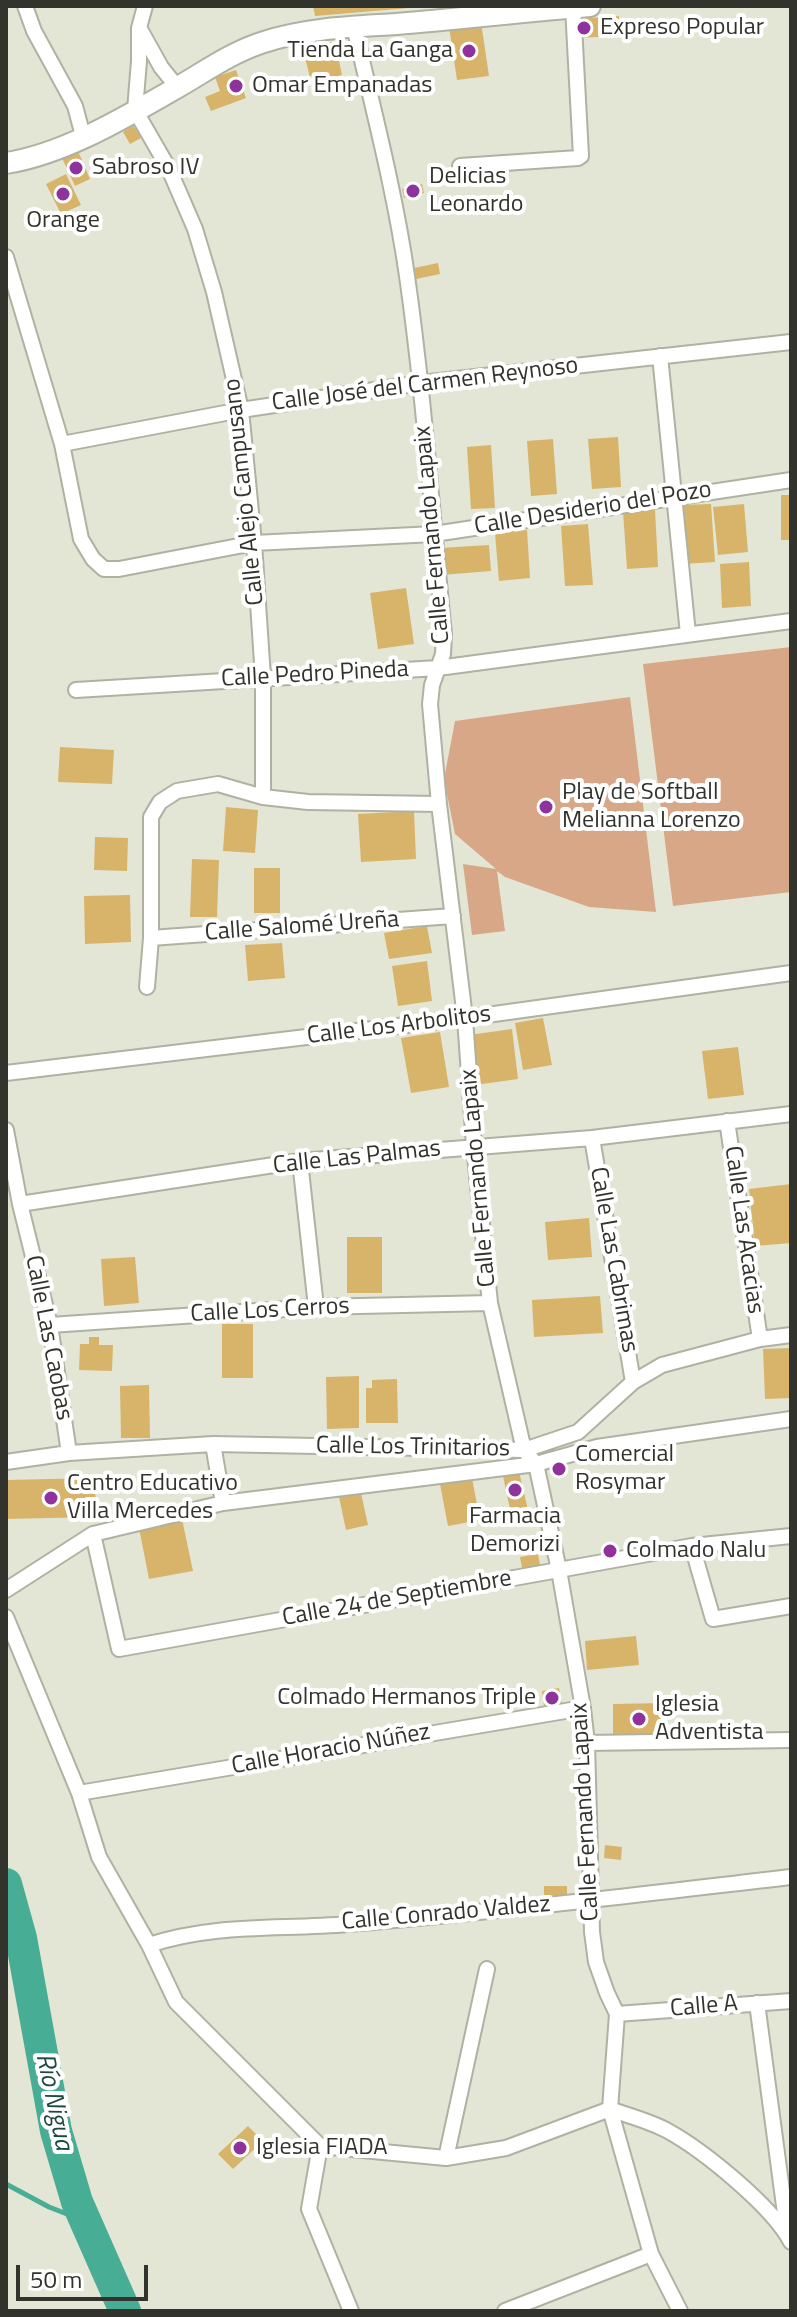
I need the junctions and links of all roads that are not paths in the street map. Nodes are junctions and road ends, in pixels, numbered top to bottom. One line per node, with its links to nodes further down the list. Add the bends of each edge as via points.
1 (25, 6): 8 (street, via 75,106)
2 (145, 6): 5 (street)
3 (581, 7): 4 (main road); 10 (street, via 581,156)
4 (354, 26): 6 (main road, via 263,42); 14 (street, Calle Fernando Lapaix, via 407,273)
5 (139, 28): 6 (street); 7 (street)
6 (177, 87): 7 (main road)
7 (135, 110): 8 (main road); 15 (street, Calle Alejo Campusano, via 195,229)
8 (83, 136): 9 (main road)
9 (14, 161)
10 (460, 166)
11 (6, 257): 16 (street, Calle Desiderio del Pozo)
12 (791, 342): 13 (street, Calle José del Carmen Reynoso)
13 (660, 356): 14 (street, Calle José del Carmen Reynoso); 18 (street)
14 (421, 383): 15 (street, Calle José del Carmen Reynoso); 19 (street, Calle Fernando Lapaix)
15 (241, 410): 16 (street, Calle José del Carmen Reynoso); 20 (street, Calle Alejo Campusano)
16 (62, 444): 20 (street, Calle Desiderio del Pozo, via 81,539 104,569)
17 (791, 480): 18 (street, Calle Desiderio del Pozo)
18 (674, 497): 19 (street, Calle Desiderio del Pozo); 22 (street)
19 (434, 534): 20 (street, Calle Desiderio del Pozo); 23 (street, Calle Fernando Lapaix, via 444,634)
20 (254, 543): 24 (street, Calle Alejo Campusano)
21 (791, 621): 22 (street, Calle Pedro Pineda)
22 (688, 634): 23 (street, Calle Pedro Pineda)
23 (438, 668): 24 (street, Calle Pedro Pineda); 27 (street, Calle Fernando Lapaix, via 430,704)
24 (263, 678): 25 (street, Calle Pedro Pineda); 26 (street, Calle Alejo Campusano)
25 (76, 690)
26 (263, 797): 27 (street); 29 (street, via 218,784 177,791 160,802 151,817)
27 (439, 804): 28 (street, Calle Fernando Lapaix)
28 (453, 916): 29 (street, Calle Salomé Ureña); 32 (street, Calle Fernando Lapaix)
29 (151, 938): 31 (street)
30 (791, 973): 32 (street, Calle Los Arbolitos)
31 (147, 987)
32 (465, 1018): 33 (street, Calle Los Arbolitos); 38 (street, Calle Fernando Lapaix)
33 (6, 1073)
34 (791, 1114): 35 (street, Calle Las Palmas)
35 (727, 1121): 37 (street, Calle Las Palmas); 45 (street, Calle Las Acacias)
36 (6, 1130): 40 (street, Calle Las Caobas)
37 (592, 1138): 38 (street, Calle Las Palmas); 46 (street, Calle Las Cabrimas)
38 (474, 1146): 39 (street, Calle Las Palmas); 41 (street, Calle Fernando Lapaix)
39 (300, 1161): 40 (street, Calle Las Palmas); 42 (street)
40 (20, 1204): 43 (street, Calle Las Caobas)
41 (490, 1303): 42 (street, Calle Los Cerros); 49 (street, Calle Fernando Lapaix)
42 (316, 1307): 43 (street, Calle Los Cerros)
43 (50, 1325): 50 (street, Calle Las Caobas)
44 (791, 1335): 45 (street, Calle Los Trinitarios)
45 (760, 1339): 46 (street, Calle Los Trinitarios, via 662,1365)
46 (633, 1382): 49 (street, Calle Los Trinitarios, via 578,1432)
47 (791, 1419): 52 (street, via 597,1447)
48 (213, 1444): 49 (street, Calle Los Trinitarios); 50 (street, Calle Los Trinitarios); 53 (street)
49 (524, 1450): 52 (street, Calle Fernando Lapaix)
50 (69, 1453): 51 (street, Calle Los Trinitarios)
51 (6, 1462)
52 (536, 1464): 53 (street); 57 (street, Calle Fernando Lapaix)
53 (223, 1503): 54 (street)
54 (93, 1534): 57 (street, Calle 24 de Septiembre, via 119,1649); 58 (street)
55 (791, 1536): 56 (street, Calle 24 de Septiembre)
56 (692, 1546): 57 (street, Calle 24 de Septiembre); 59 (street, via 713,1619)
57 (559, 1570): 61 (street, Calle Fernando Lapaix)
58 (6, 1590)
59 (791, 1606)
60 (6, 1617): 64 (street)
61 (583, 1708): 63 (street, Calle Fernando Lapaix); 64 (street, Calle Horacio Núñez)
62 (791, 1740): 63 (street)
63 (587, 1743): 66 (street, Calle Fernando Lapaix)
64 (79, 1793): 67 (street, via 99,1857)
65 (791, 1877): 66 (street, Calle Conrado Valdez)
66 (592, 1900): 67 (street, Calle Conrado Valdez, via 345,1924 240,1928); 71 (street, Calle Fernando Lapaix, via 596,1962)
67 (149, 1945): 73 (street, via 176,2002)
68 (487, 1969): 74 (street)
69 (791, 2001): 70 (street, Calle A)
70 (757, 2003): 71 (street, Calle A); 75 (street)
71 (617, 2014): 72 (street, Calle Fernando Lapaix)
72 (610, 2109): 74 (street, via 506,2148); 75 (street, via 666,2130 714,2163); 76 (street, Calle Fernando Lapaix)
73 (320, 2146): 74 (street); 77 (street, via 309,2209)
74 (446, 2158)
75 (790, 2238)
76 (651, 2254): 78 (street); 79 (street, Calle Fernando Lapaix)
77 (351, 2311)
78 (505, 2311)
79 (680, 2311)

